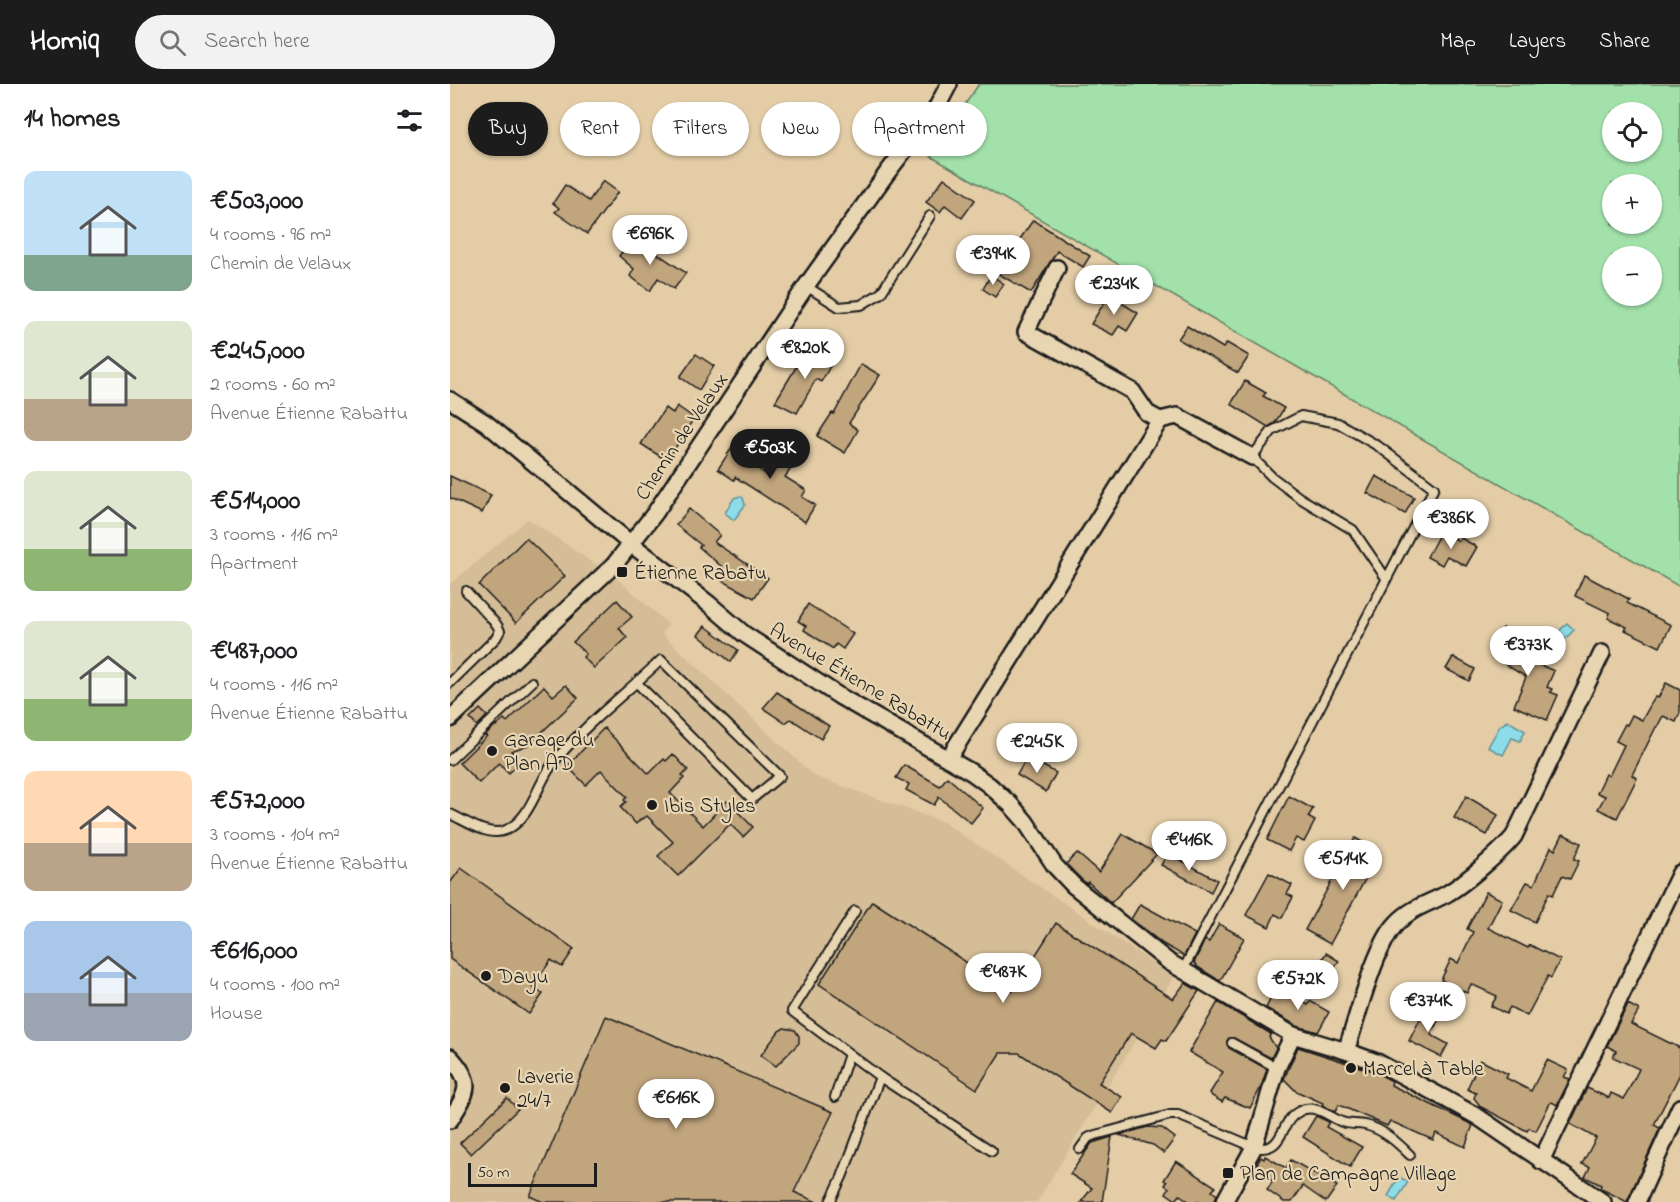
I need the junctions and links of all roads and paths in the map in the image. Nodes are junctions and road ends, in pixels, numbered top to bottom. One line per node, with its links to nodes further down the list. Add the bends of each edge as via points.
1 (949, 84): 4 (street, Chemin de Velaux, via 936,109)
2 (930, 216): 4 (lane, via 881,293 861,305 839,307)
3 (1057, 268): 6 (street, via 1026,332 1132,391 1147,413)
4 (806, 286): 8 (street, Chemin de Velaux)
5 (450, 400): 8 (street, Avenue Étienne Rabattu, via 486,423)
6 (1160, 420): 7 (street, via 1177,416); 16 (street)
7 (1252, 457): 9 (lane, via 1300,498 1353,530); 9 (lane, via 1272,431 1301,416 1338,423 1378,446 1434,488)
8 (632, 544): 15 (street, Chemin de Velaux); 16 (street, Avenue Étienne Rabattu, via 766,650)
9 (1386, 578): 21 (lane)
10 (466, 591): 13 (lane, via 500,631)
11 (1602, 653): 24 (street, via 1514,836 1454,888 1422,904 1395,924 1380,949)
12 (532, 682): 17 (lane)
13 (450, 683)
14 (637, 683): 14 (lane, via 752,799 780,776 661,660); 18 (lane, via 552,764 524,814 505,830 484,830)
15 (450, 719)
16 (948, 759): 21 (street, Avenue Étienne Rabattu, via 989,785 1010,804 1055,866 1082,893)
17 (450, 760)
18 (450, 814)
19 (1680, 873): 36 (street)
20 (855, 911): 25 (lane, via 792,1011)
21 (1183, 970): 22 (street, Avenue Étienne Rabattu)
22 (1293, 1035): 24 (street, Avenue Étienne Rabattu); 27 (street)
23 (1232, 1042): 27 (lane)
24 (1346, 1050): 36 (street, Avenue Étienne Rabattu, via 1453,1102)
25 (849, 1054): 28 (lane); 29 (lane)
26 (450, 1057): 31 (street, via 467,1085)
27 (1276, 1068): 32 (street)
28 (880, 1077): 34 (lane); 37 (lane)
29 (835, 1097)
30 (1680, 1107): 40 (street)
31 (450, 1120)
32 (1254, 1147): 33 (lane, via 1170,1115 1092,1136); 35 (lane, via 1273,1147 1292,1116 1311,1109 1350,1125 1373,1128 1396,1141); 38 (street)
33 (1080, 1149)
34 (992, 1151)
35 (1410, 1155)
36 (1541, 1161): 39 (street, Avenue Étienne Rabattu)
37 (830, 1202)
38 (1224, 1202)
39 (1602, 1202)
40 (1637, 1202)

